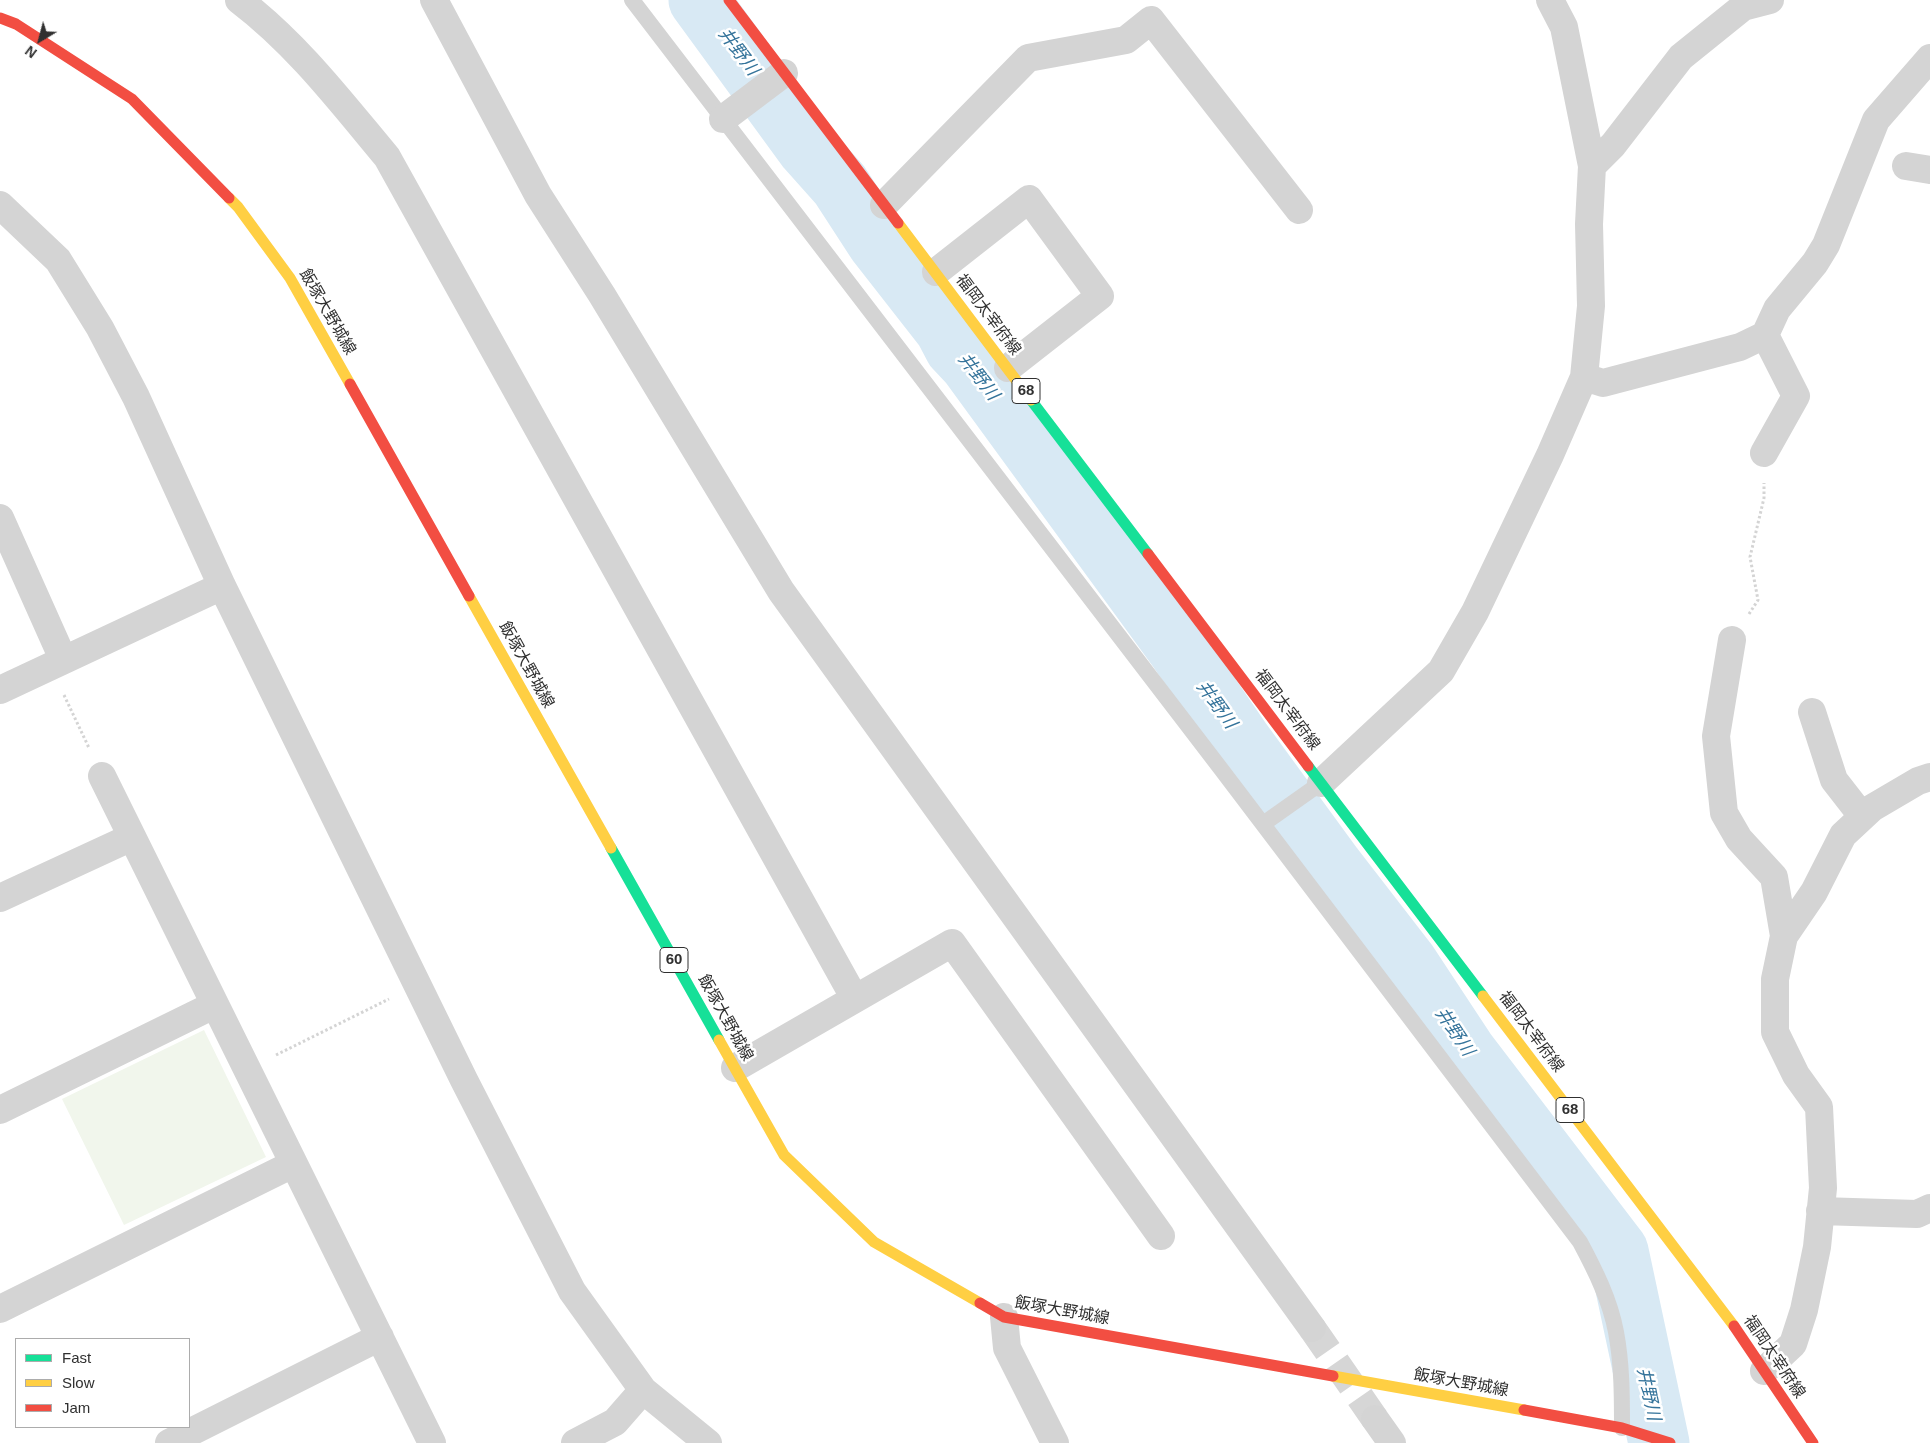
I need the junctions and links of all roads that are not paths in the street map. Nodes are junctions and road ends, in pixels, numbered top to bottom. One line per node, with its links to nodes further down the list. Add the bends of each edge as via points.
1 (239, 0): 35 (street, via 305,59 387,157)
2 (434, 0): 45 (street, via 538,195 781,591)
3 (632, 0): 10 (lane)
4 (729, 0): 9 (main road, 福岡太宰府線 / 68)
5 (1550, 0): 11 (street, via 1564,26)
6 (1770, 0): 11 (street, via 1743,7 1681,57 1613,145)
7 (0, 18): 37 (main road, 飯塚大野城線 / 60, via 16,24 132,100 238,207 290,278)
8 (1930, 58): 16 (street, via 1876,120 1826,245 1816,263 1777,309)
9 (778, 76): 10 (street); 13 (main road, 福岡太宰府線 / 68)
10 (723, 119): 31 (lane)
11 (1592, 166): 18 (street, via 1589,224 1591,306)
12 (0, 205): 22 (street, via 58,260 100,328 136,397)
13 (884, 205): 14 (street, via 1028,58 1126,40 1151,20); 15 (main road, 福岡太宰府線 / 68)
14 (1299, 210)
15 (936, 272): 17 (main road, 福岡太宰府線 / 68); 17 (street, via 1029,199 1100,296)
16 (1764, 335): 18 (street, via 1740,347 1603,383); 19 (street, via 1796,396)
17 (1008, 368): 29 (main road, 福岡太宰府線 / 68)
18 (1584, 377): 29 (street, via 1475,612 1441,671)
19 (1764, 453)
20 (0, 518): 21 (street)
21 (7, 550): 24 (street)
22 (222, 586): 24 (street); 48 (street, via 417,985 572,1291)
23 (1732, 640): 34 (street, via 1716,736 1724,813 1739,839 1774,877)
24 (57, 662): 25 (street)
25 (0, 690)
26 (1812, 712): 30 (street, via 1834,780)
27 (102, 776): 32 (street)
28 (1930, 777): 30 (street, via 1918,781)
29 (1313, 788): 31 (lane); 47 (main road, 福岡太宰府線 / 68, via 1720,1306)
30 (1862, 816): 34 (street, via 1843,835 1814,892)
31 (1262, 824): 50 (lane, via 1580,1242 1602,1288 1616,1331 1622,1382)
32 (132, 837): 33 (street); 36 (street)
33 (0, 898)
34 (1784, 936): 41 (street, via 1775,979 1775,1032 1796,1076 1819,1107 1823,1188)
35 (855, 999): 37 (street); 42 (street, via 952,943)
36 (214, 1005): 38 (street); 39 (street)
37 (735, 1068): 44 (main road, 飯塚大野城線 / 60, via 784,1155 874,1242)
38 (0, 1110)
39 (293, 1164): 43 (street); 46 (street)
40 (1930, 1208): 41 (street, via 1917,1214)
41 (1820, 1211): 47 (street, via 1817,1247 1793,1344)
42 (1161, 1236)
43 (0, 1309)
44 (1004, 1317): 50 (main road, 飯塚大野城線 / 60); 55 (street, via 1007,1348)
45 (1312, 1328)
46 (380, 1337): 51 (street); 52 (street)
47 (1764, 1371): 58 (main road, 福岡太宰府線 / 68)
48 (643, 1390): 53 (street, via 615,1422); 54 (street)
49 (1375, 1419): 56 (street)
50 (1622, 1428): 57 (main road, 飯塚大野城線 / 60)
51 (169, 1443)
52 (432, 1443)
53 (575, 1443)
54 (708, 1443)
55 (1055, 1443)
56 (1392, 1443)
57 (1670, 1443)
58 (1813, 1443)

